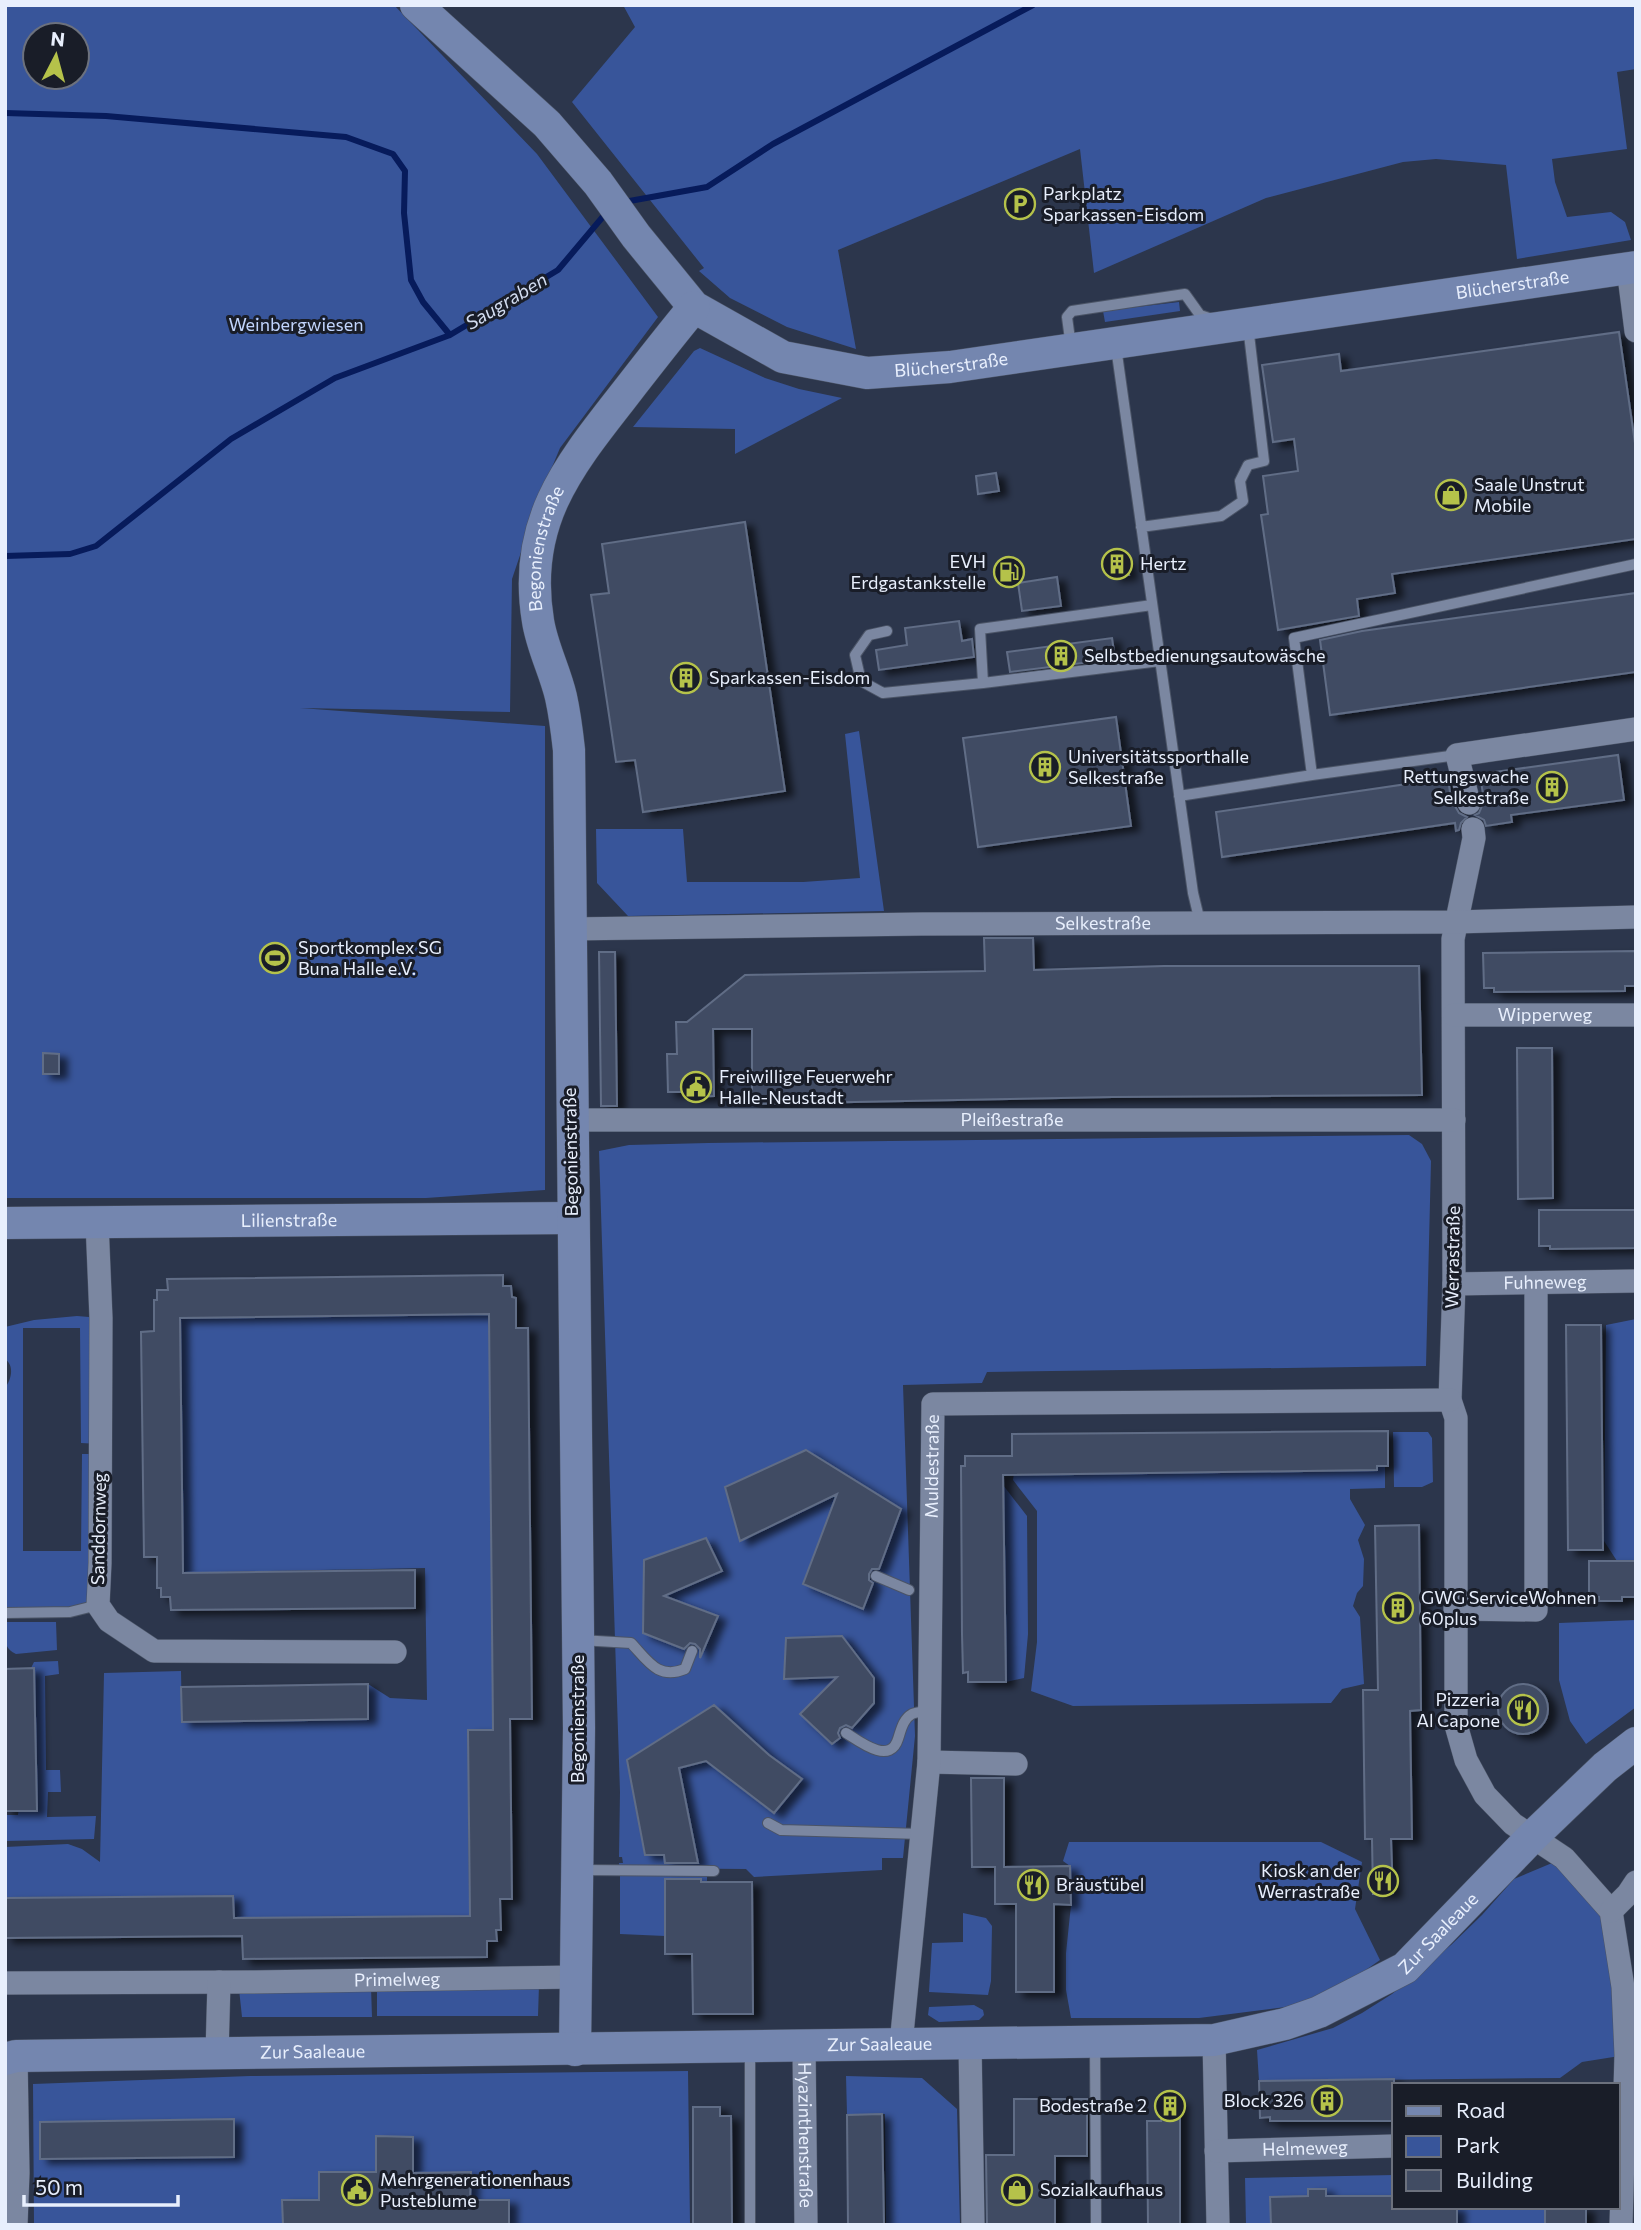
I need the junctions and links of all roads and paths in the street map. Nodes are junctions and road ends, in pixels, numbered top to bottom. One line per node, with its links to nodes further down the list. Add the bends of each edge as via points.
1 (429, 10): 3 (street, Blücherstraße, via 547,124)
2 (1632, 267): 4 (street, Blücherstraße); 5 (street, Blücherstraße)
3 (694, 307): 7 (street, Blücherstraße, via 783,357 867,373 950,368); 23 (street, Begonienstraße, via 575,458 558,485 537,552 538,621 567,727)
4 (1241, 325): 6 (street, Blücherstraße); 7 (lane, via 1200,315 1185,294 1072,311 1067,317); 8 (lane, via 1264,461 1248,465 1240,481 1243,501 1221,516)
5 (1636, 331)
6 (1115, 342): 7 (street, Blücherstraße); 8 (lane)
7 (1071, 348)
8 (1141, 527): 10 (lane)
9 (1636, 565): 16 (lane, via 1294,638)
10 (1152, 605): 12 (lane); 13 (lane, via 980,629)
11 (887, 631): 13 (lane, via 869,635 855,655 861,681 883,693)
12 (1160, 661): 13 (lane); 17 (lane)
13 (983, 683)
14 (1636, 729): 15 (street)
15 (1457, 755): 16 (lane); 18 (street)
16 (1312, 775): 17 (lane)
17 (1179, 796): 22 (lane)
18 (1469, 803)
19 (1473, 829): 20 (street, via 1475,838)
20 (1458, 913): 21 (street, Selkestraße); 22 (street, Selkestraße); 24 (street, Werrastraße, via 1453,939)
21 (1636, 916)
22 (1199, 922): 23 (street, Selkestraße)
23 (569, 929): 26 (street, Begonienstraße)
24 (1454, 1014): 25 (street, Wipperweg); 27 (street, Werrastraße)
25 (1636, 1015)
26 (571, 1120): 27 (street, Pleißestraße); 28 (street, Begonienstraße)
27 (1454, 1120): 32 (street, Werrastraße)
28 (572, 1218): 29 (street, Lilienstraße); 40 (street, Begonienstraße)
29 (97, 1222): 30 (street, Lilienstraße); 37 (street, Sanddornweg, via 101,1311)
30 (5, 1223)
31 (1636, 1282): 33 (street, Fuhneweg)
32 (1454, 1284): 33 (street, Fuhneweg); 34 (street, Werrastraße)
33 (1536, 1284): 38 (street, via 1536,1610)
34 (1450, 1400): 38 (street, Werrastraße, via 1456,1419); 43 (street, Muldestraße, via 933,1404)
35 (876, 1576): 36 (lane)
36 (909, 1590)
37 (98, 1605): 39 (lane, via 70,1612); 42 (street, Sanddornweg, via 109,1621 154,1651)
38 (1455, 1609): 50 (street, Werrastraße, via 1456,1725 1465,1760 1485,1795)
39 (5, 1613)
40 (578, 1640): 41 (lane, via 631,1643 663,1673 685,1669); 51 (street, Begonienstraße)
41 (692, 1651)
42 (395, 1652)
43 (929, 1710): 44 (lane, via 911,1715 902,1726 898,1743 884,1752); 46 (street, Muldestraße)
44 (846, 1733)
45 (1636, 1743): 50 (street, Zur Saaleaue)
46 (929, 1762): 47 (street); 49 (street, Muldestraße)
47 (1016, 1764)
48 (768, 1824): 49 (lane, via 781,1830)
49 (921, 1834): 61 (street, Muldestraße)
50 (1532, 1837): 54 (street, Werrastraße, via 1564,1858); 58 (street, Zur Saaleaue, via 1405,1968 1319,2012)
51 (577, 1870): 52 (lane); 55 (street, Begonienstraße)
52 (714, 1871)
53 (1636, 1882): 54 (street)
54 (1611, 1911): 75 (street, via 1623,1987 1626,2055)
55 (576, 1977): 56 (street, Primelweg); 64 (street, Begonienstraße)
56 (219, 1982): 57 (street, Primelweg); 65 (street)
57 (5, 1983)
58 (1214, 2040): 59 (street, Zur Saaleaue); 68 (street)
59 (1095, 2042): 60 (street, Zur Saaleaue); 73 (lane)
60 (970, 2043): 61 (street, Zur Saaleaue); 72 (street)
61 (901, 2044): 62 (street, Zur Saaleaue)
62 (804, 2046): 63 (street, Zur Saaleaue); 71 (street, Hyazinthenstraße)
63 (751, 2047): 64 (street, Zur Saaleaue); 70 (lane)
64 (575, 2050): 65 (street, Zur Saaleaue)
65 (218, 2054): 66 (street, Zur Saaleaue)
66 (11, 2058): 69 (street, Zur Saaleaue, via 18,2173)
67 (1392, 2146): 68 (street, Helmeweg)
68 (1216, 2151): 74 (street)
69 (16, 2225)
70 (750, 2225)
71 (806, 2225)
72 (973, 2225)
73 (1096, 2225)
74 (1218, 2225)
75 (1621, 2225)

